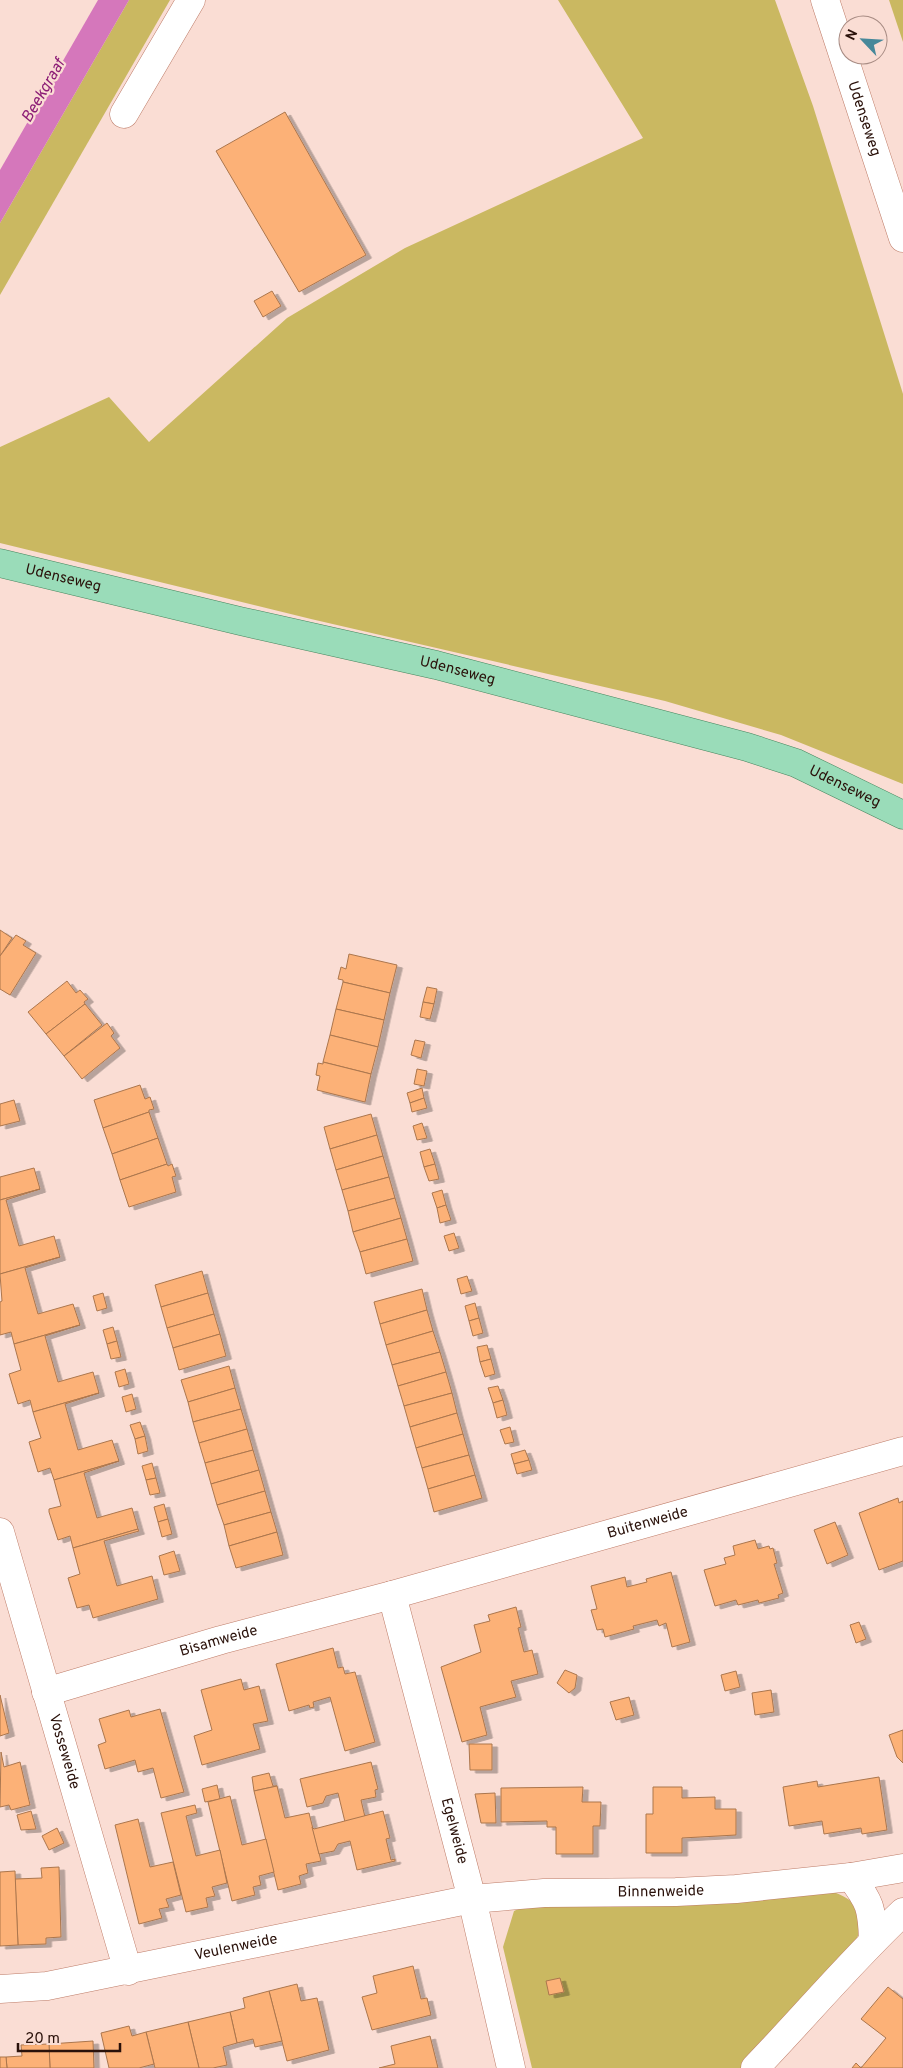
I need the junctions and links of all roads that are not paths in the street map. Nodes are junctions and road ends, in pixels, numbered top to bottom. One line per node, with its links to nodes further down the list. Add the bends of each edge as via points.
1 (191, 0): 3 (street)
2 (825, 0): 4 (street, Udenseweg)
3 (124, 114)
4 (903, 238)
5 (0, 563): 6 (main road, Udenseweg, via 436,665 747,747 796,763)
6 (903, 815)
7 (903, 1451): 9 (street, Buitenweide)
8 (0, 1532): 10 (street, Vosseweide)
9 (392, 1595): 10 (street, Bisamweide, via 221,1640); 13 (street, Egelweide)
10 (46, 1692): 16 (street, Vosseweide)
11 (903, 1868): 12 (street, Binnenweide)
12 (851, 1877): 13 (street, Binnenweide, via 726,1890 544,1893); 15 (street, via 867,1898 872,1912)
13 (472, 1899): 16 (street, Veulenweide); 18 (street, Egelweide)
14 (903, 1912): 15 (street)
15 (873, 1940): 19 (street)
16 (128, 1971): 17 (street, Veulenweide, via 46,1986)
17 (0, 1989)
18 (511, 2068)
19 (755, 2068)

